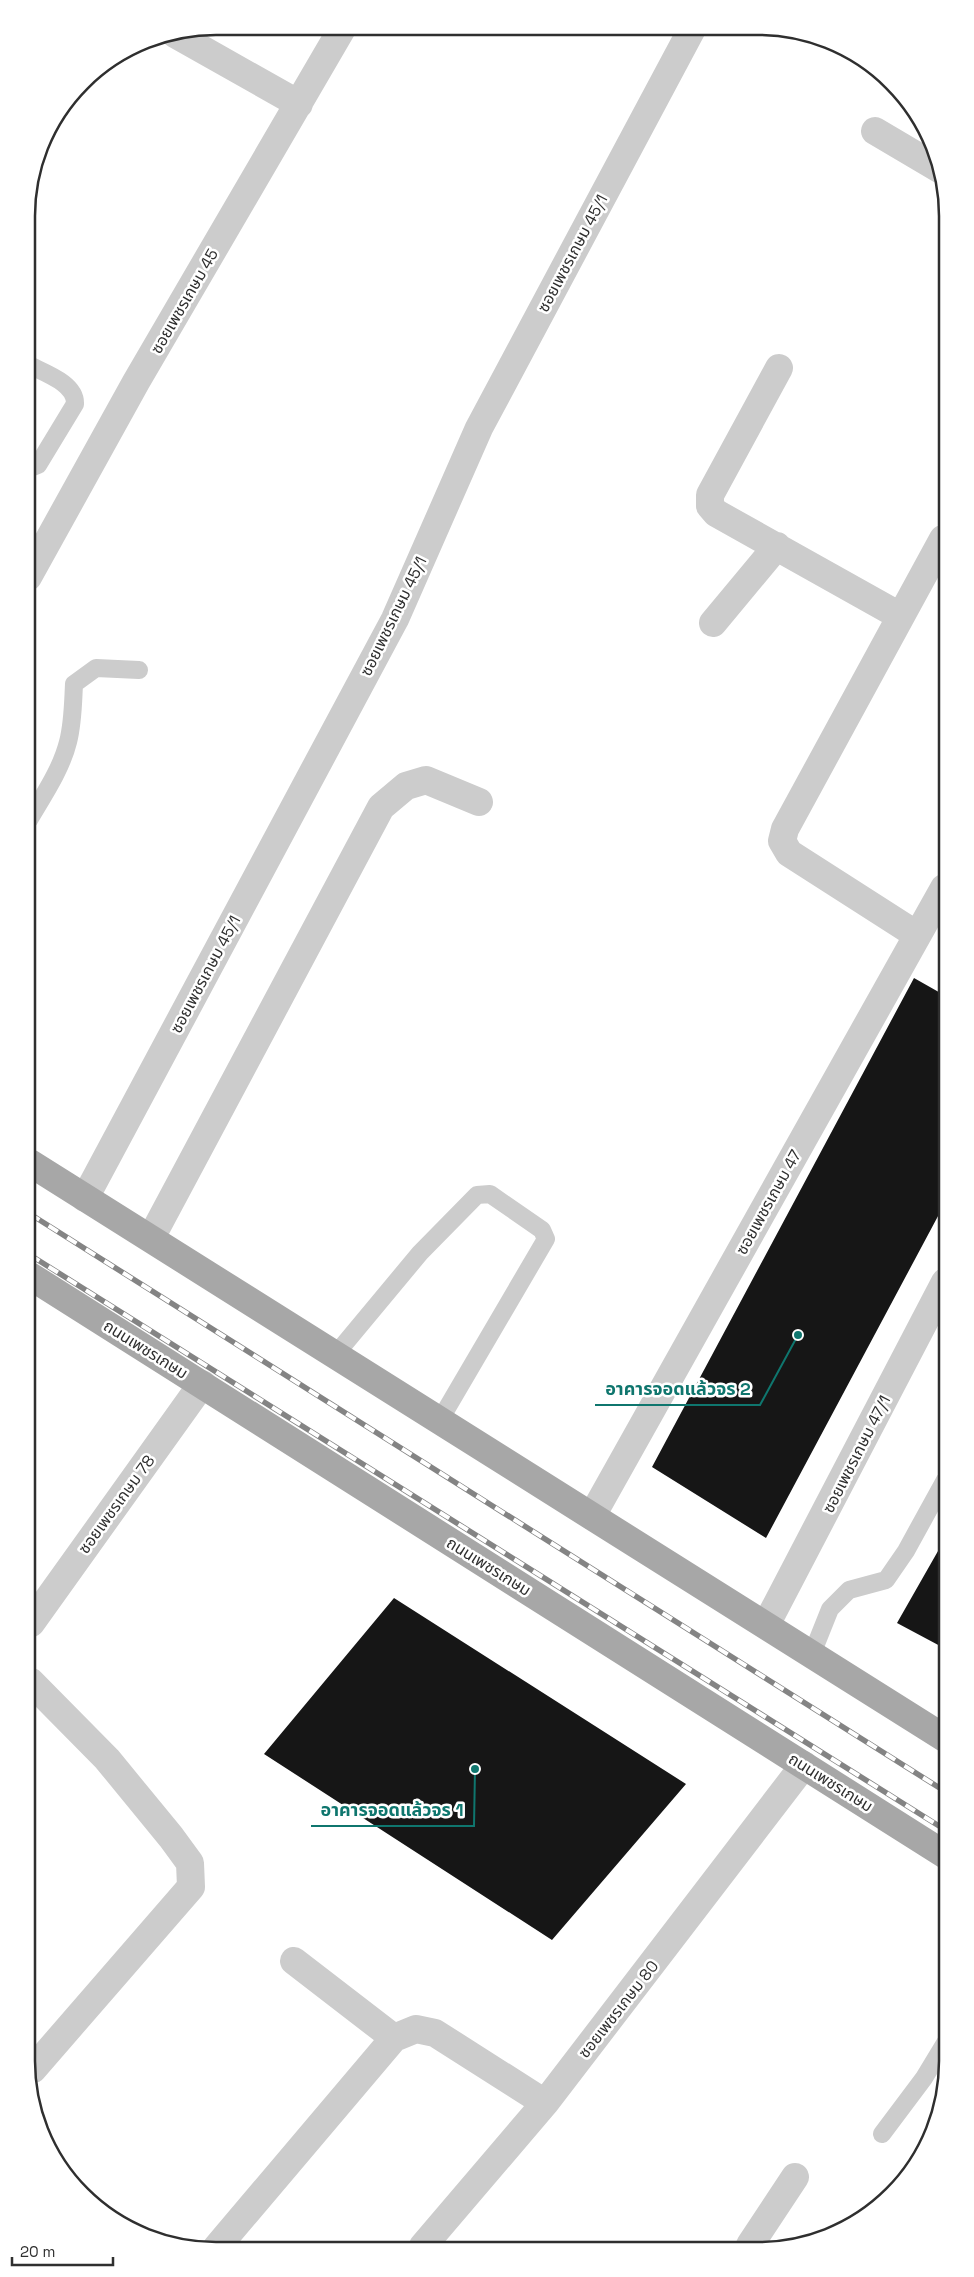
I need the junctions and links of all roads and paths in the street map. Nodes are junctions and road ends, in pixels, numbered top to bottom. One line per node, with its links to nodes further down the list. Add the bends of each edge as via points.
1 (338, 35): 4 (street, ซอยเพชรเกษม 45)
2 (689, 35): 21 (street, ซอยเพชรเกษม 45/1, via 479,428 395,620)
3 (182, 38): 4 (street)
4 (299, 104): 12 (street, ซอยเพชรเกษม 45, via 136,382)
5 (875, 131): 6 (street)
6 (931, 164)
7 (35, 368): 9 (lane, via 70,388 76,396 75,404)
8 (779, 368): 11 (street, via 710,495 710,506 716,513)
9 (35, 466)
10 (939, 544): 13 (street)
11 (777, 546): 13 (street); 14 (street)
12 (35, 564)
13 (900, 616): 19 (street, via 785,829 782,841 789,853)
14 (713, 622)
15 (139, 670): 17 (lane, via 96,668 74,684 68,742)
16 (479, 802): 22 (street, via 426,780 406,786 382,807)
17 (35, 809)
18 (939, 897): 19 (street, ซอยเพชรเกษม 47)
19 (918, 936): 29 (street, ซอยเพชรเกษม 47)
20 (35, 1166): 21 (main road)
21 (86, 1198): 22 (main road)
22 (151, 1238): 25 (main road)
23 (35, 1279): 26 (main road, ถนนเพชรเกษม)
24 (939, 1294): 31 (street, ซอยเพชรเกษม 47/1)
25 (336, 1354): 27 (main road); 27 (lane, via 420,1253 477,1195 490,1194 542,1230 546,1239)
26 (202, 1384): 30 (street, ซอยเพชรเกษม 78); 35 (main road, ถนนเพชรเกษม)
27 (440, 1420): 29 (main road)
28 (939, 1492): 32 (lane, via 886,1580 849,1590 830,1609)
29 (592, 1516): 31 (main road)
30 (35, 1617)
31 (766, 1626): 32 (main road)
32 (812, 1654): 34 (main road)
33 (35, 1686): 40 (street, via 107,1759 172,1837 190,1863 190,1887)
34 (939, 1735)
35 (804, 1765): 36 (main road, ถนนเพชรเกษม); 41 (street, ซอยเพชรเกษม 80)
36 (939, 1851)
37 (294, 1961): 38 (street)
38 (394, 2038): 41 (street, via 416,2029 435,2033); 44 (street)
39 (939, 2053): 42 (lane)
40 (35, 2066)
41 (545, 2103): 45 (street, ซอยเพชรเกษม 80)
42 (882, 2134)
43 (796, 2177): 46 (street)
44 (221, 2242)
45 (427, 2242)
46 (752, 2242)

